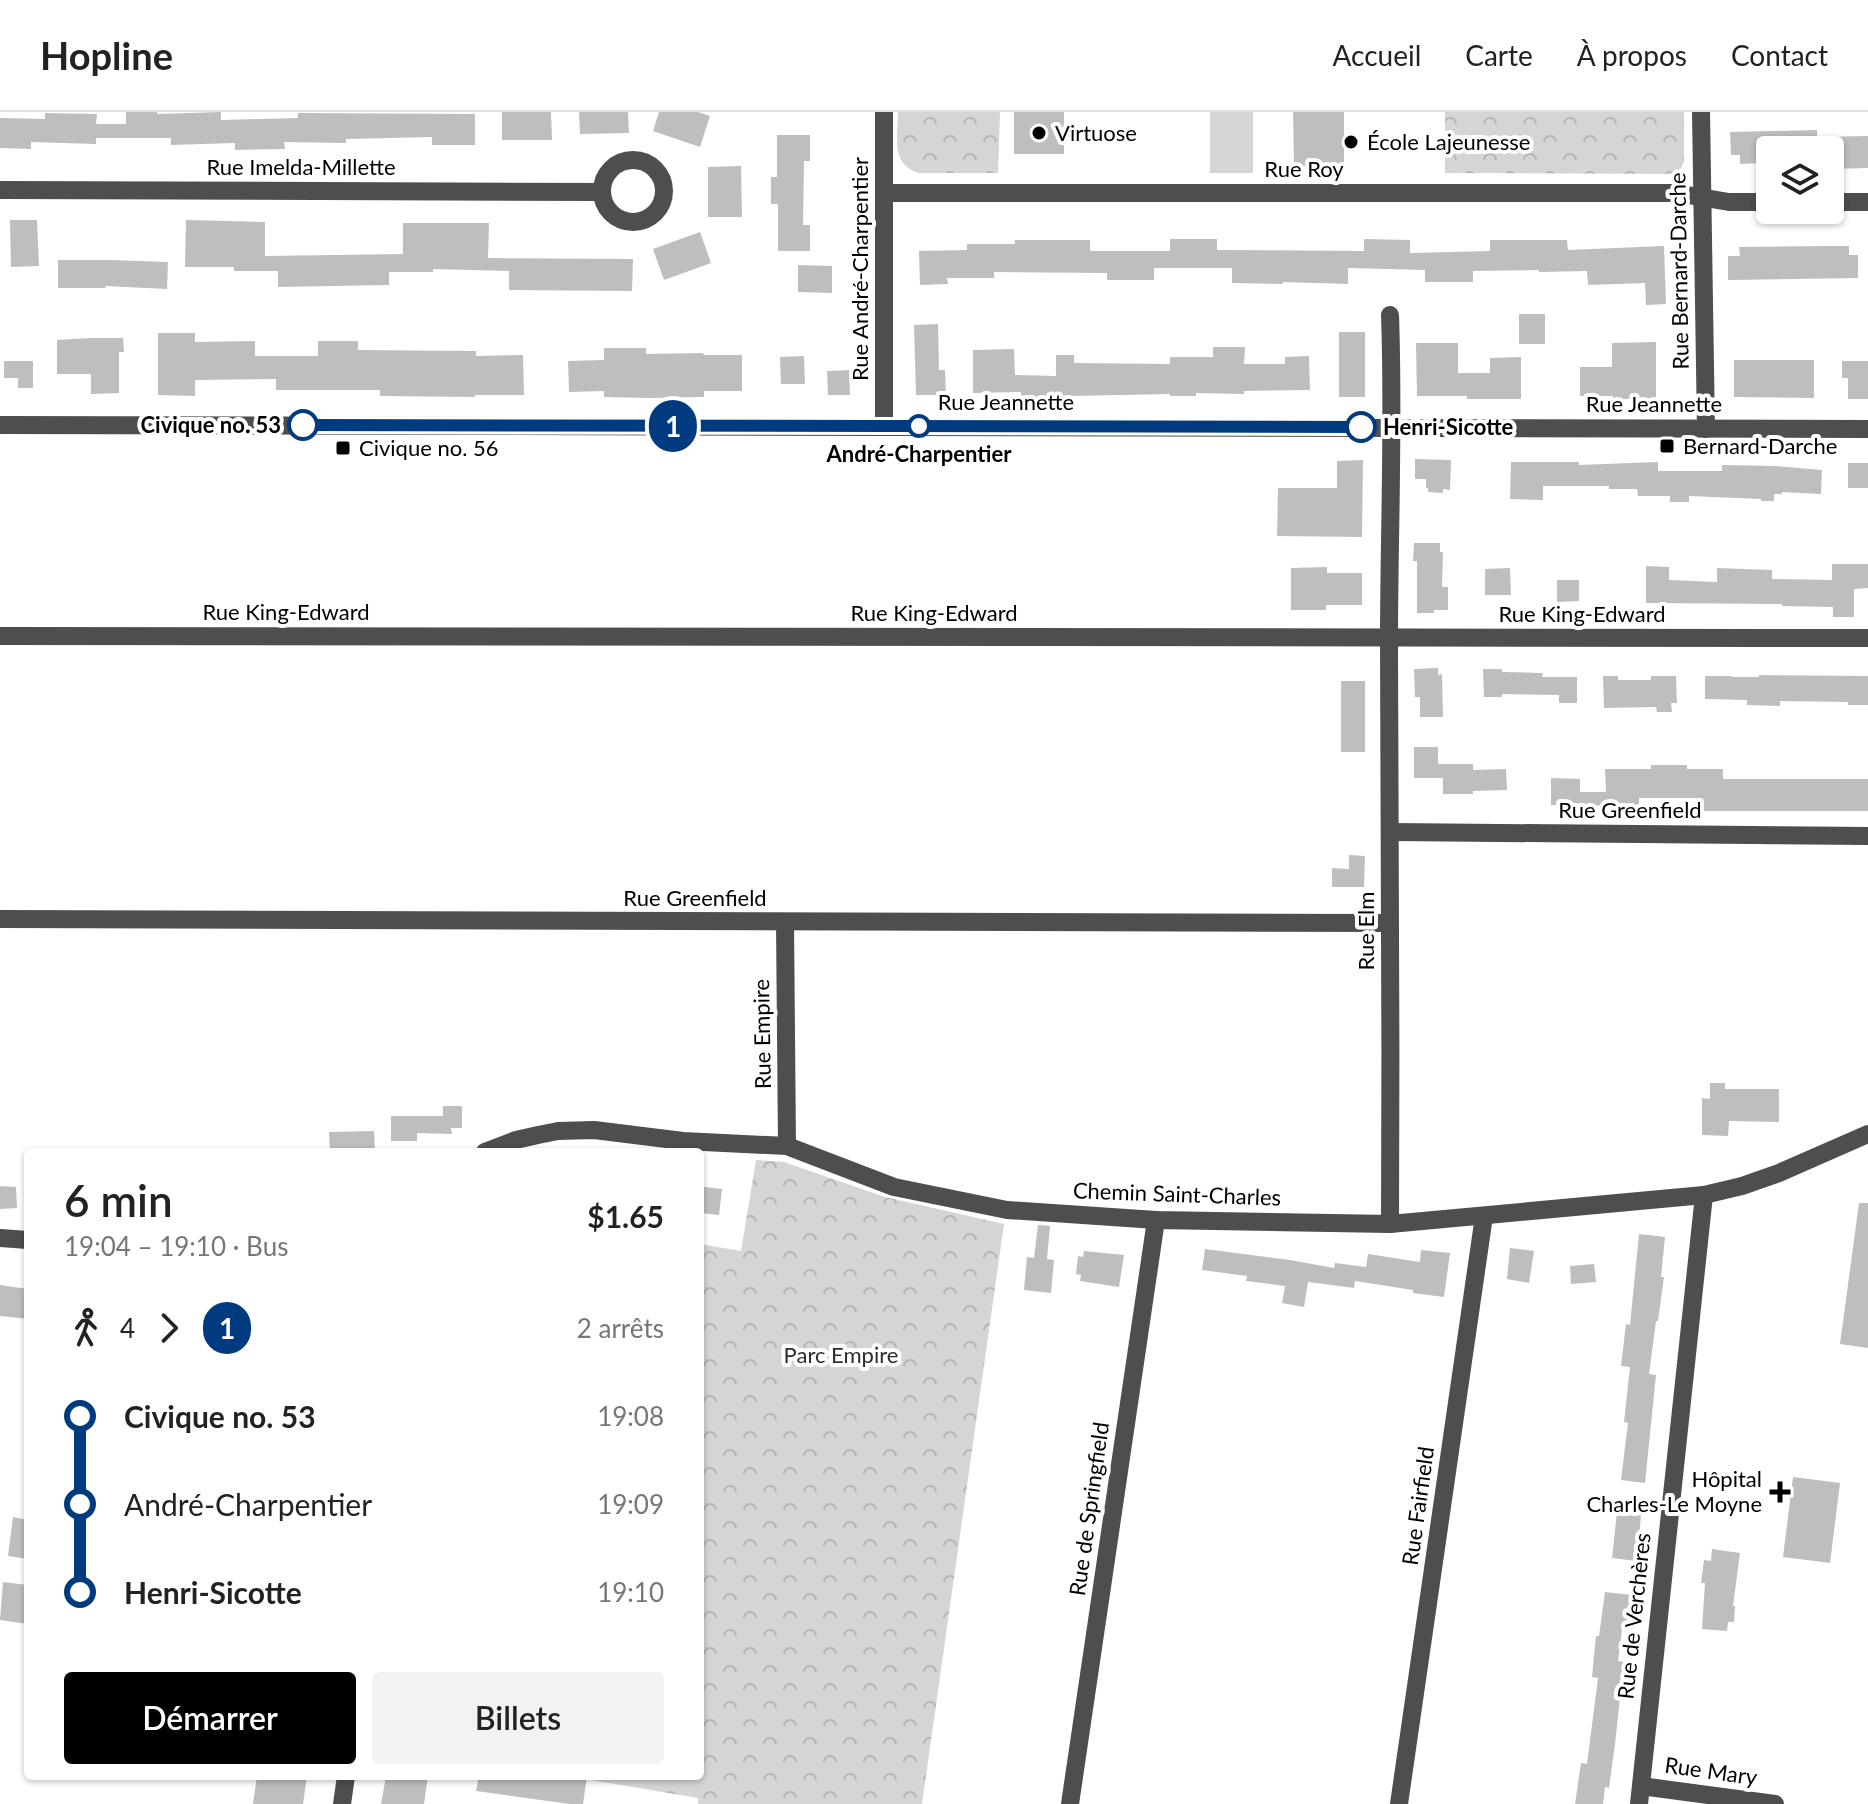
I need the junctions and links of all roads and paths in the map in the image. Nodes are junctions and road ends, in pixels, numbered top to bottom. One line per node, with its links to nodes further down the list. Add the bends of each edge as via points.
1 (884, 112): 5 (street, Rue André-Charpentier)
2 (1701, 112): 6 (street, Rue Bernard-Darche)
3 (0, 190): 4 (street, Rue Imelda-Millette)
4 (602, 192)
5 (885, 193): 6 (street, Rue Roy, via 1676,193); 12 (street, Rue André-Charpentier)
6 (1701, 199): 7 (street, Rue Roy); 14 (street, Rue Bernard-Darche)
7 (1756, 202)
8 (1844, 202): 9 (street)
9 (1868, 202)
10 (1390, 315): 13 (street, Rue Elm)
11 (0, 425): 12 (street, Rue Jeannette)
12 (884, 426): 13 (street, Rue Jeannette)
13 (1391, 428): 14 (street, Rue Jeannette); 17 (street, Rue Elm)
14 (1706, 429): 15 (street, Rue Jeannette)
15 (1868, 429)
16 (0, 636): 17 (street, Rue King-Edward)
17 (1389, 638): 18 (street, Rue King-Edward); 19 (street, Rue Elm)
18 (1868, 638)
19 (1391, 832): 20 (street, Rue Greenfield); 23 (street, Rue Elm)
20 (1868, 836)
21 (0, 919): 22 (street, Rue Greenfield)
22 (785, 922): 23 (street, Rue Greenfield); 25 (street, Rue Empire)
23 (1389, 923): 30 (street, Rue Elm)
24 (1868, 1134): 27 (street, Chemin Saint-Charles, via 1779,1173)
25 (787, 1146): 26 (street, Chemin Saint-Charles, via 594,1130 558,1131); 29 (street, Chemin Saint-Charles, via 894,1187 1007,1210)
26 (495, 1148)
27 (1704, 1195): 28 (street, Chemin Saint-Charles); 34 (street, Rue de Verchères)
28 (1484, 1216): 30 (street, Chemin Saint-Charles); 37 (street, Rue Fairfield)
29 (1156, 1220): 30 (street, Chemin Saint-Charles); 36 (street, Rue de Springfield)
30 (1390, 1224)
31 (0, 1238): 32 (street)
32 (24, 1240)
33 (345, 1780): 35 (street)
34 (1640, 1795): 38 (street, Rue Mary)
35 (342, 1804)
36 (1070, 1804)
37 (1399, 1804)
38 (1775, 1804)

